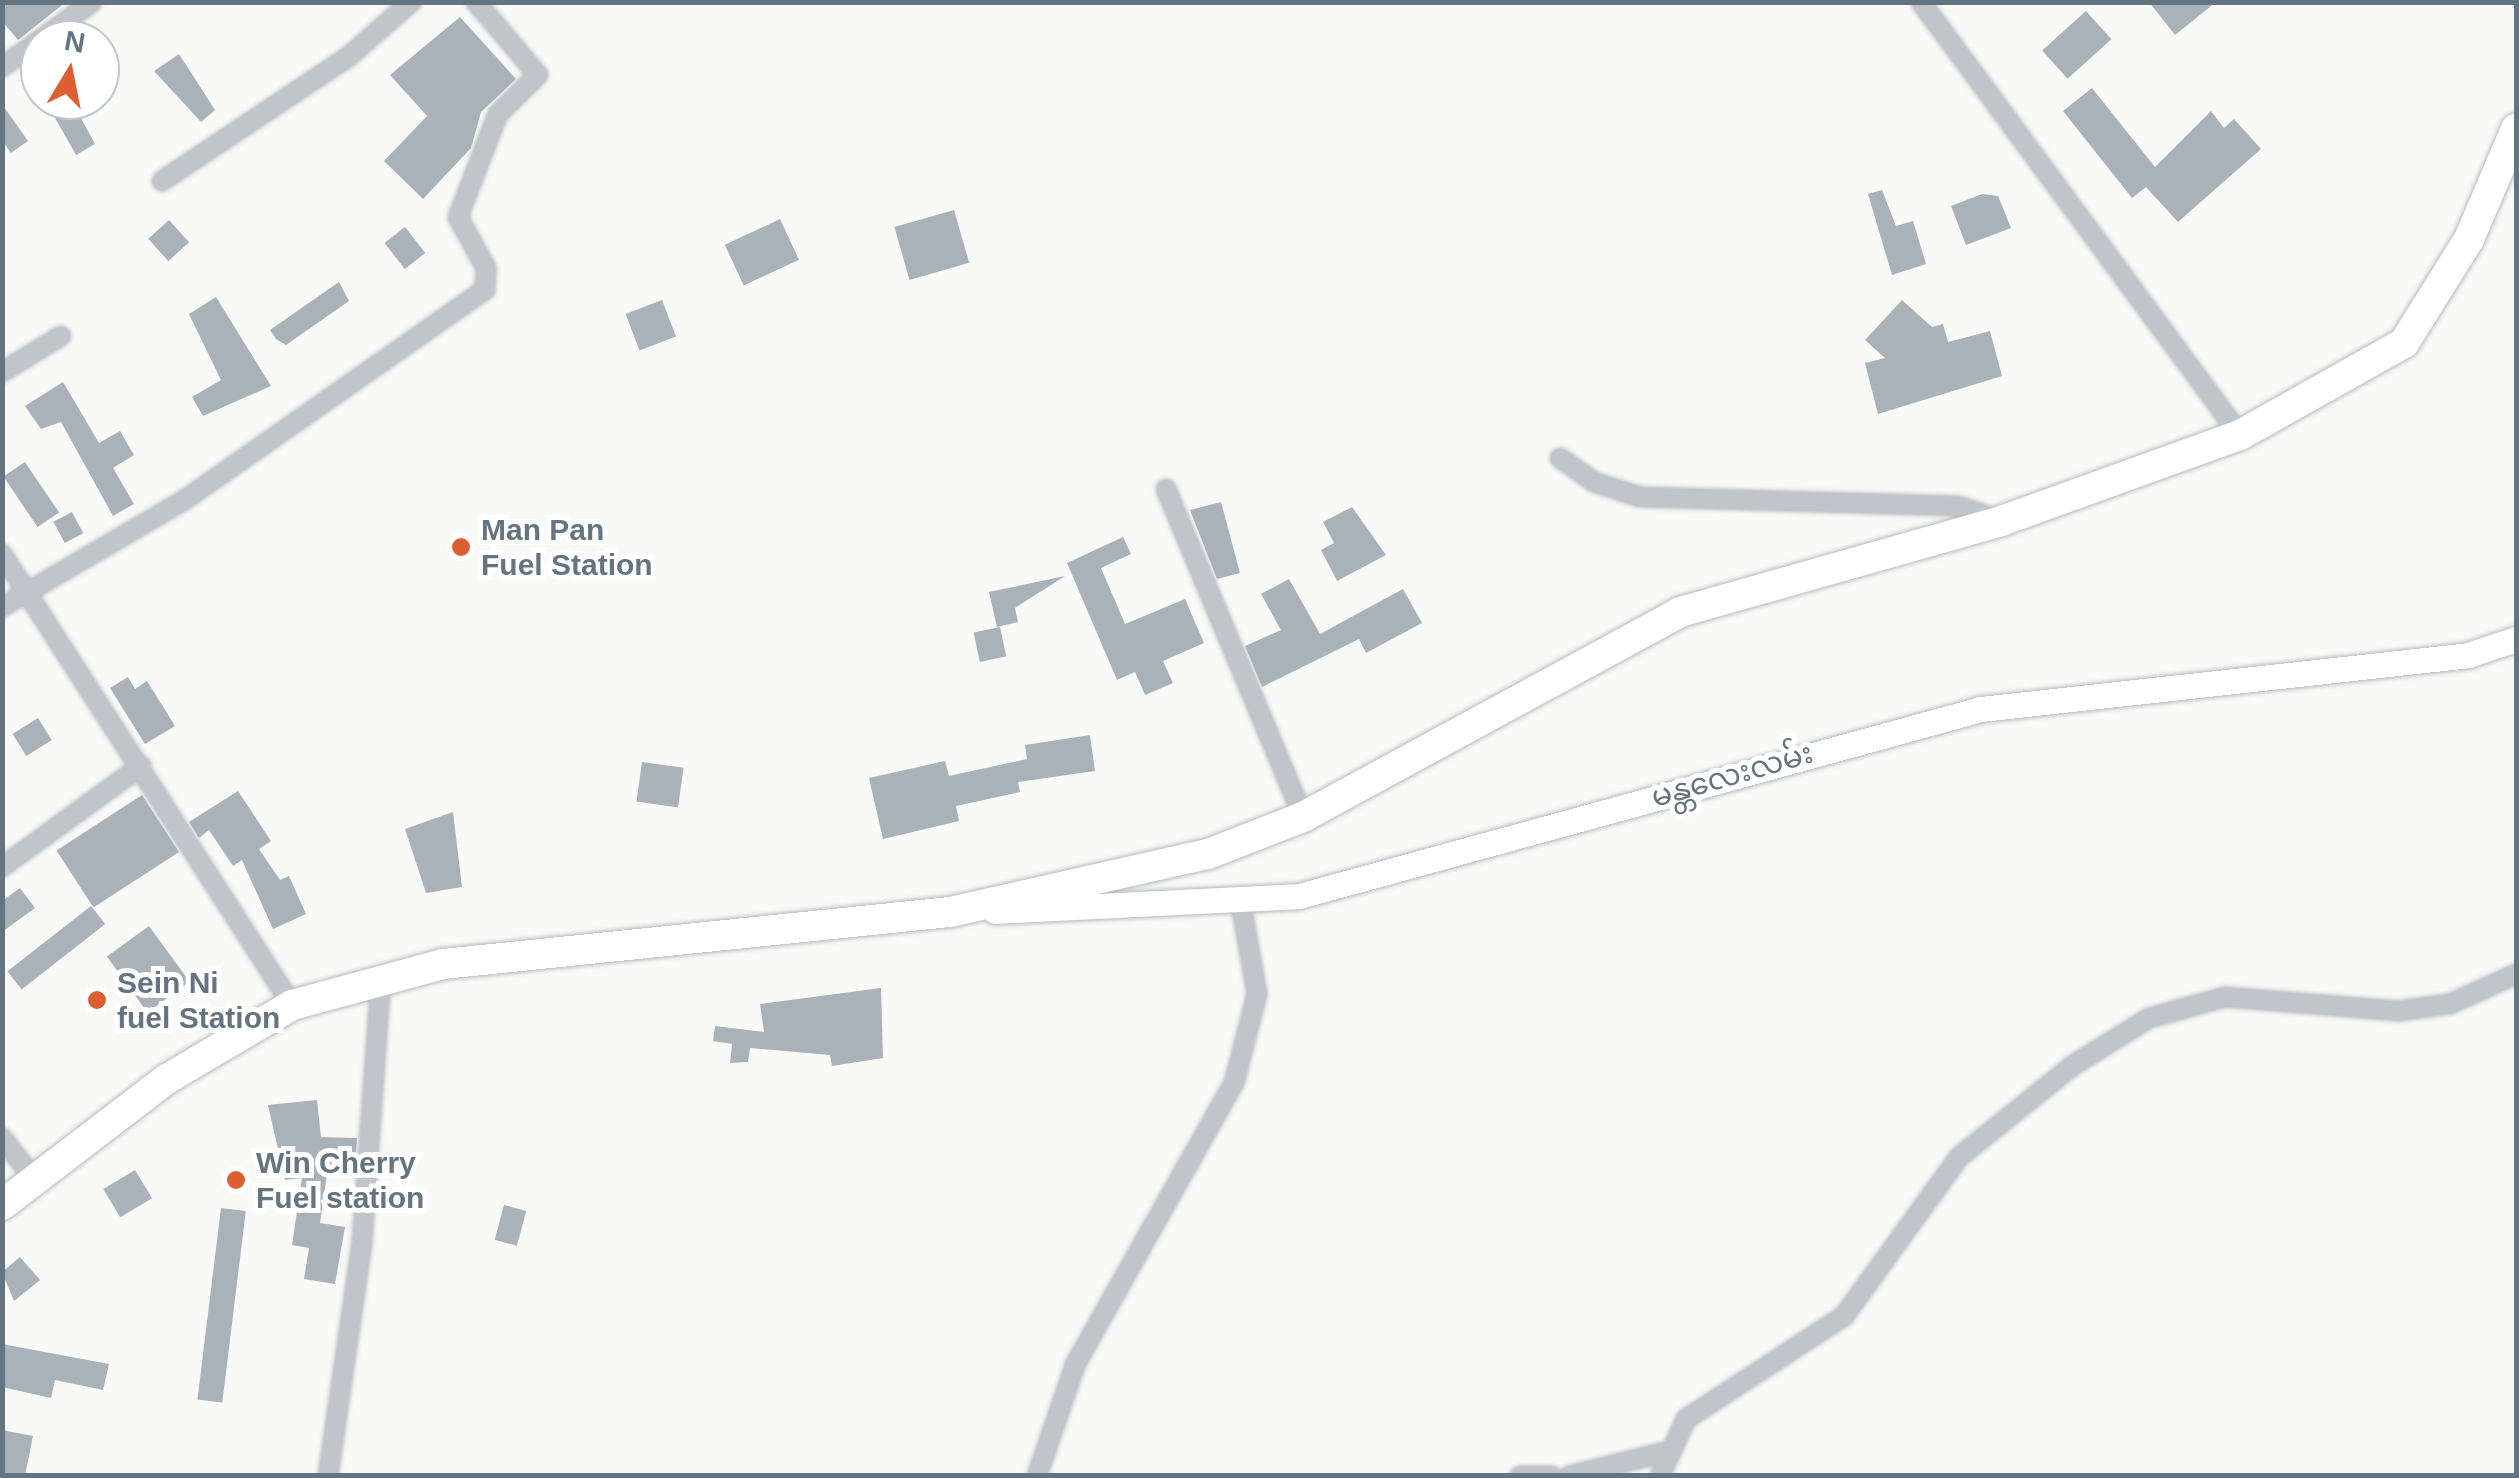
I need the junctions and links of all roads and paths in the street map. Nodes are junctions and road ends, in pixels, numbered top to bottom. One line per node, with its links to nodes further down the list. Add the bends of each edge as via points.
1 (92, 2): 5 (street)
2 (411, 2): 7 (street, via 348,57)
3 (476, 2): 15 (street, via 538,74 498,114 458,217 486,268 485,290 186,499)
4 (1920, 2): 10 (street)
5 (67, 20)
6 (2516, 128): 10 (main road, via 2469,239 2404,343)
7 (162, 182)
8 (61, 336): 9 (street)
9 (2, 372)
10 (2240, 436): 13 (main road)
11 (1560, 458): 13 (street, via 1594,482 1640,496 1958,506)
12 (1166, 489): 19 (street)
13 (2001, 521): 19 (main road, via 1680,612)
14 (2, 554): 15 (street)
15 (29, 592): 16 (street); 18 (street)
16 (2, 607)
17 (2516, 640): 21 (main road, မန္တလေးလမ်း, via 2468,656 1981,709 1299,896)
18 (141, 766): 20 (street); 25 (street)
19 (1303, 817): 22 (main road, via 1208,854)
20 (2, 867)
21 (1241, 904): 22 (main road, မန္တလေးလမ်း); 31 (street, via 1257,994 1234,1083 1076,1363)
22 (950, 912): 24 (main road, via 443,964)
23 (2516, 974): 29 (street, via 2450,1004 2398,1011 2225,997 2149,1018 1960,1157 1844,1316 1686,1419)
24 (381, 980): 25 (main road); 30 (street, via 362,1243)
25 (292, 1005): 27 (main road, via 222,1041)
26 (2, 1138): 27 (street)
27 (34, 1180): 28 (main road)
28 (2, 1205)
29 (1665, 1452): 34 (street); 35 (street)
30 (328, 1476)
31 (1037, 1476)
32 (1520, 1476): 33 (street)
33 (1552, 1476)
34 (1569, 1476)
35 (1660, 1476)

